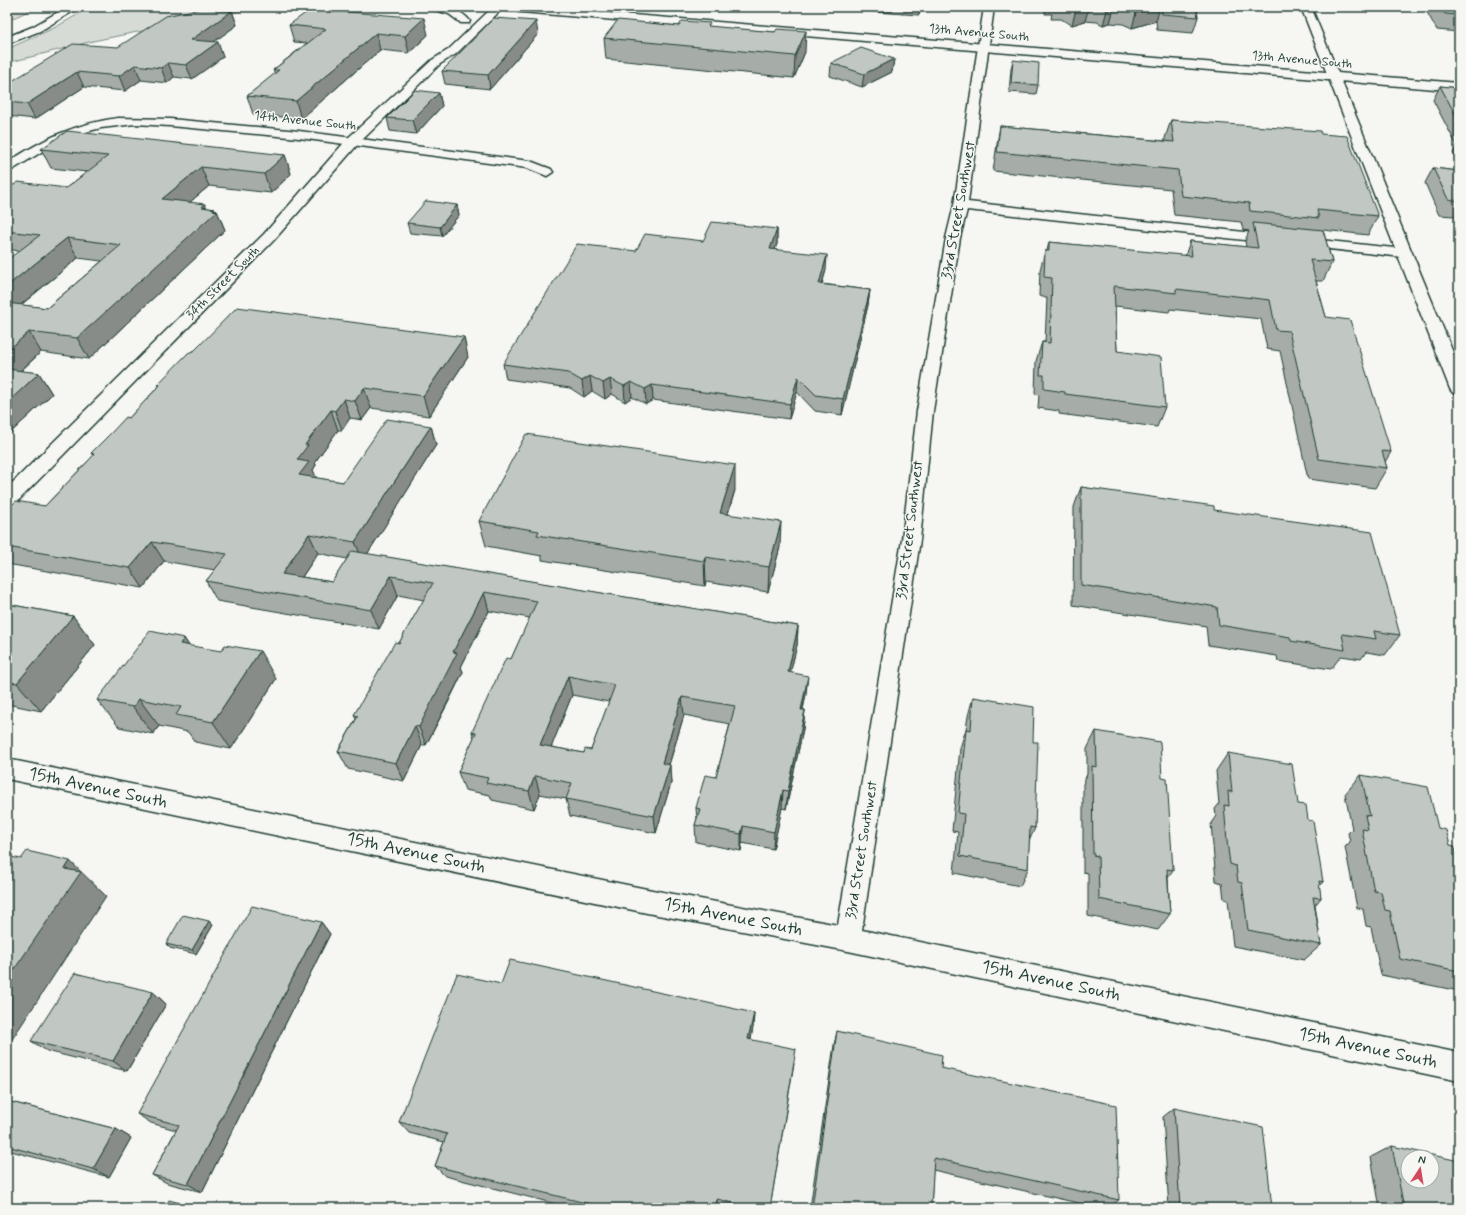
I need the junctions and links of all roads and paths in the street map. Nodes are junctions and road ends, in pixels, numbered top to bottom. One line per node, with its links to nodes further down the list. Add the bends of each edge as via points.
1 (75, 7): 13 (main road, via 36,29)
2 (436, 7): 7 (main road, via 452,12)
3 (498, 7): 9 (main road, 13th Avenue South); 16 (main road, 34th Street South, via 452,52)
4 (989, 7): 14 (street, 33rd Street Southwest)
5 (1306, 7): 18 (main road)
6 (475, 11): 7 (main road)
7 (465, 22): 10 (main road)
8 (812, 22): 9 (main road, via 806,26 791,28)
9 (693, 23): 14 (main road, 13th Avenue South)
10 (456, 31)
11 (970, 35): 14 (main road, 13th Avenue South)
12 (1000, 37): 14 (main road, 13th Avenue South)
13 (7, 41)
14 (985, 42): 20 (main road, 13th Avenue South); 25 (street, 33rd Street Southwest)
15 (440, 46): 16 (main road, via 435,51)
16 (436, 62): 22 (main road, 34th Street South)
17 (1316, 63): 18 (main road, 13th Avenue South)
18 (1328, 64): 19 (main road, 13th Avenue South); 20 (main road)
19 (1342, 65)
20 (1334, 77): 21 (main road, 13th Avenue South); 26 (main road)
21 (1459, 87)
22 (354, 140): 23 (street, 14th Avenue South, via 217,126 125,121 84,128 59,138); 24 (street, 14th Avenue South, via 530,165); 28 (main road, 34th Street South, via 269,237)
23 (7, 169)
24 (547, 172)
25 (961, 205): 26 (street); 30 (street, 33rd Street Southwest, via 953,238 925,411 911,540)
26 (1403, 253): 27 (main road)
27 (1459, 389)
28 (7, 500)
29 (7, 769): 30 (street, 15th Avenue South, via 647,901)
30 (848, 939): 31 (street, 15th Avenue South)
31 (1459, 1067)

